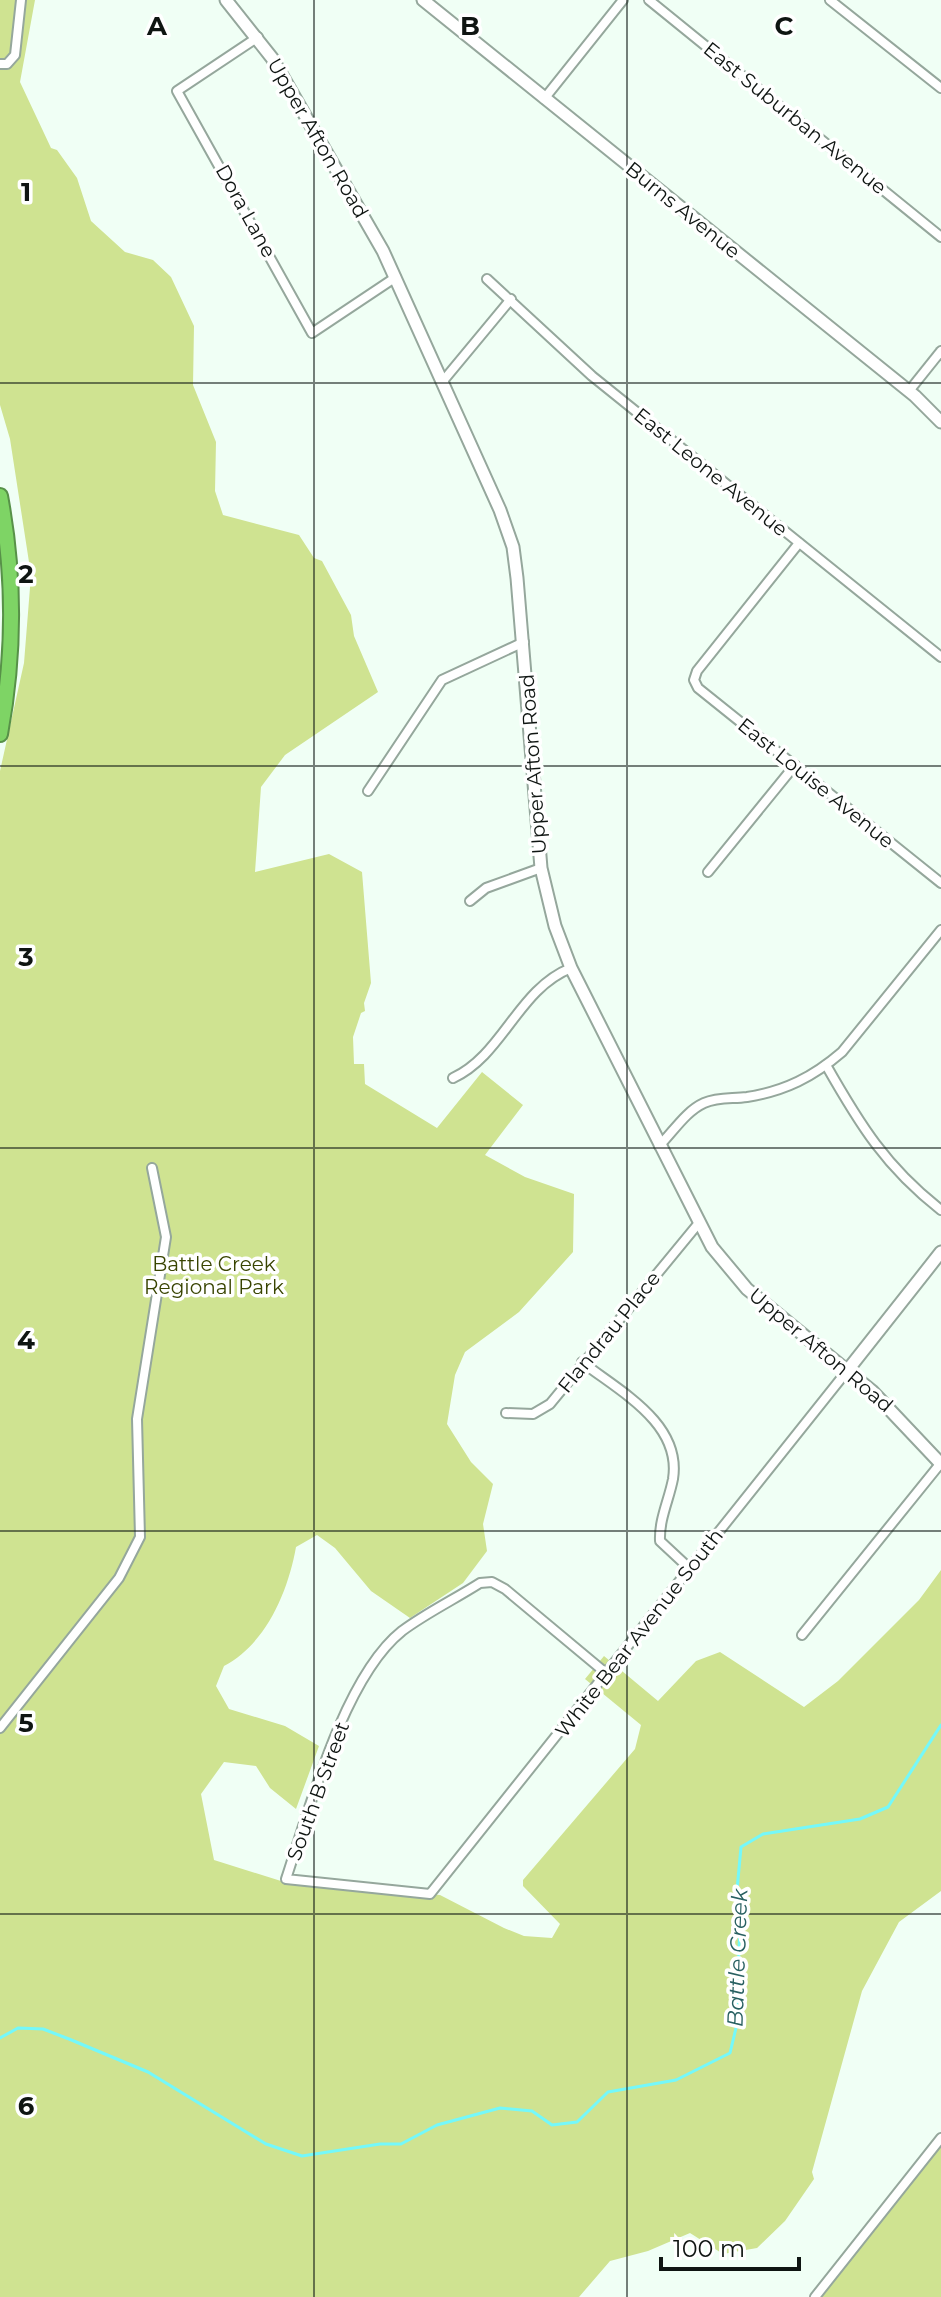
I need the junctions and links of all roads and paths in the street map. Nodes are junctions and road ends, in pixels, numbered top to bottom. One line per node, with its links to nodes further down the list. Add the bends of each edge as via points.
1 (21, 0): 8 (street, via 15,55)
2 (226, 0): 7 (street, Upper Afton Road)
3 (423, 0): 10 (street, Burns Avenue)
4 (623, 0): 10 (street)
5 (649, 0): 11 (street, East Suburban Avenue)
6 (830, 0): 9 (street)
7 (258, 37): 12 (street, Upper Afton Road); 12 (street, Dora Lane, via 177,91 312,333)
8 (0, 64)
9 (941, 88)
10 (544, 99): 17 (street, Burns Avenue)
11 (941, 237)
12 (396, 277): 16 (street, Upper Afton Road)
13 (487, 279): 14 (street, East Leone Avenue)
14 (511, 299): 16 (street); 20 (street, East Leone Avenue, via 592,376)
15 (941, 351): 17 (street)
16 (443, 381): 21 (street, Upper Afton Road, via 513,547)
17 (909, 391): 18 (street, Burns Avenue)
18 (941, 422)
19 (0, 496): 23 (highway, via 8,542 12,643)
20 (799, 543): 22 (street, East Leone Avenue); 24 (street, East Louise Avenue, via 694,680)
21 (524, 642): 25 (street, via 442,680); 26 (street, Upper Afton Road)
22 (941, 657)
23 (0, 734)
24 (795, 765): 27 (street); 28 (street, East Louise Avenue)
25 (368, 791)
26 (541, 868): 29 (street, via 486,888); 31 (street, Upper Afton Road)
27 (708, 872)
28 (941, 883)
29 (470, 901)
30 (941, 930): 32 (street)
31 (571, 968): 33 (street, via 539,986 478,1061); 34 (street, Upper Afton Road)
32 (826, 1065): 34 (street, via 769,1093 705,1102); 36 (street, via 884,1159)
33 (453, 1078)
34 (659, 1147): 37 (street, Upper Afton Road)
35 (152, 1168): 46 (street, via 166,1237 137,1419 140,1537 119,1578)
36 (941, 1210)
37 (698, 1224): 39 (street, Flandrau Place); 40 (street, Upper Afton Road, via 747,1289)
38 (941, 1252): 40 (street)
39 (582, 1362): 41 (street, Flandrau Place, via 542,1410 523,1416); 43 (street, via 665,1433 673,1476 660,1541)
40 (847, 1371): 42 (street, Upper Afton Road, via 893,1410); 43 (street, White Bear Avenue South)
41 (506, 1413)
42 (941, 1464): 44 (street)
43 (689, 1568): 45 (street, White Bear Avenue South)
44 (802, 1635)
45 (607, 1674): 47 (street, White Bear Avenue South); 47 (street, South B Street, via 492,1582 480,1583 402,1631 374,1663 330,1746 286,1879)
46 (0, 1728)
47 (430, 1894)
48 (941, 2138): 49 (street)
49 (815, 2297)

